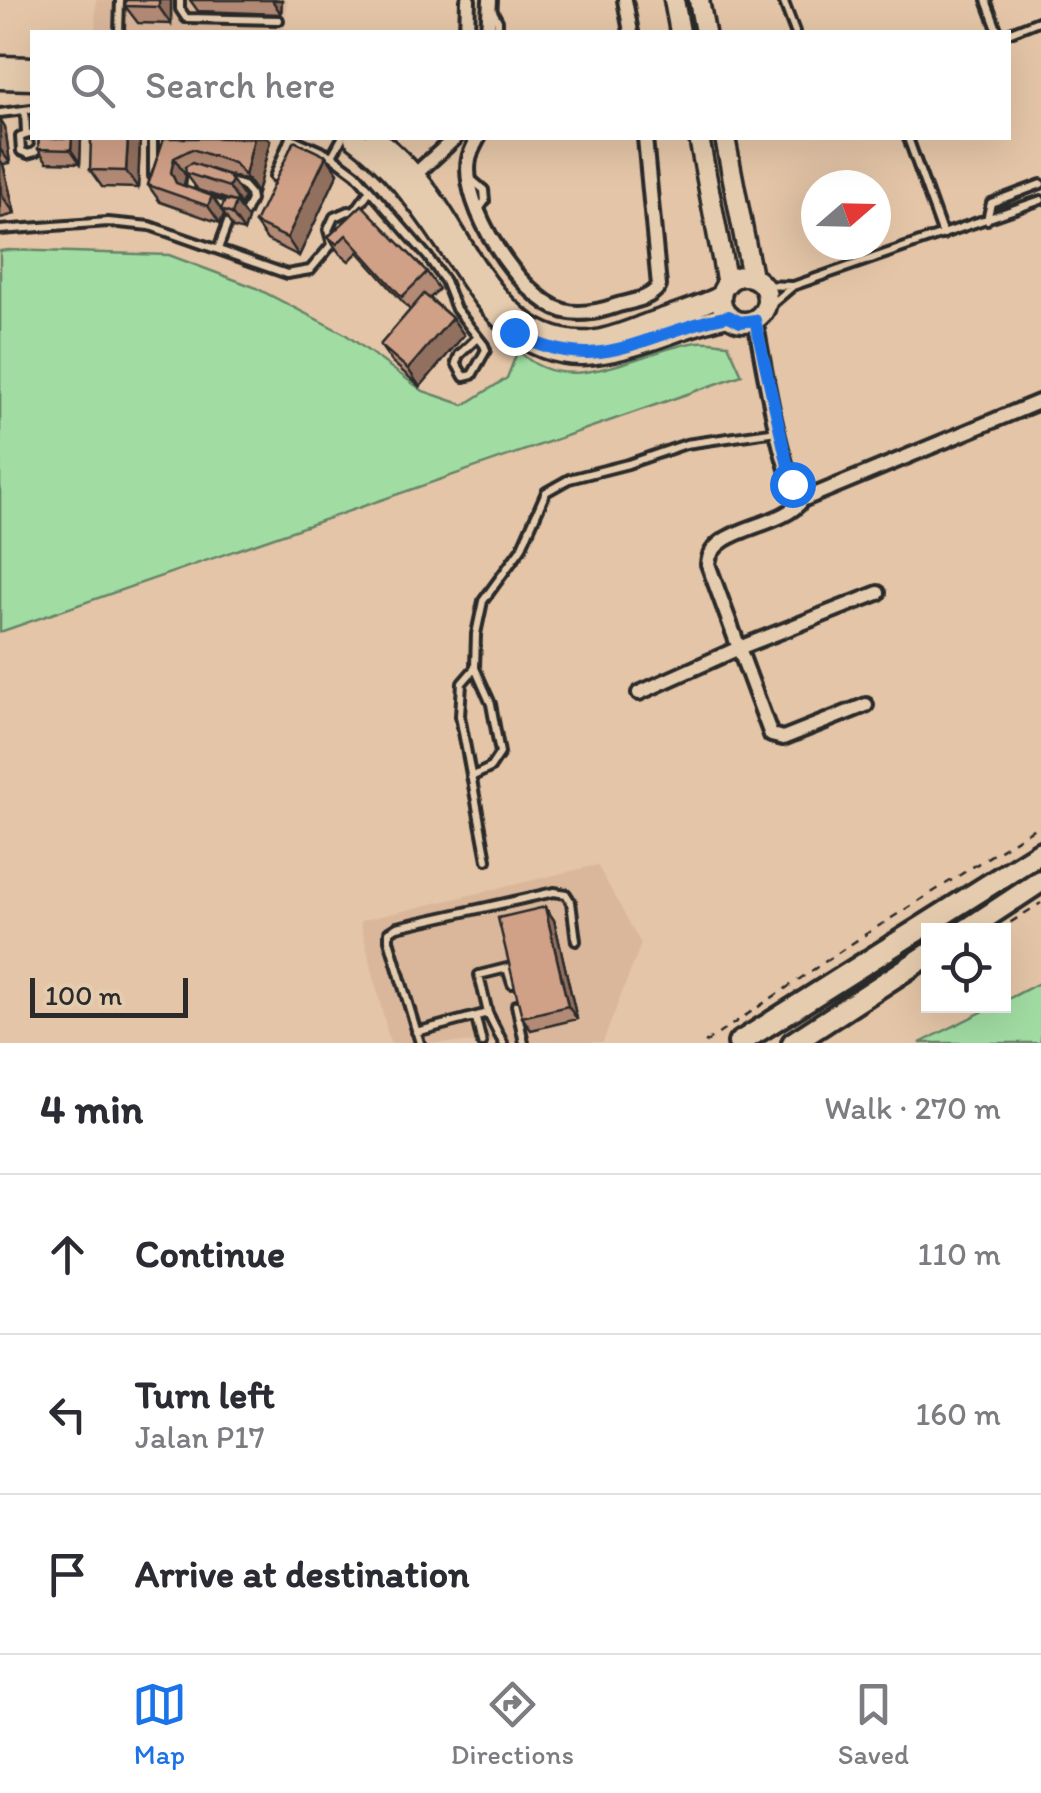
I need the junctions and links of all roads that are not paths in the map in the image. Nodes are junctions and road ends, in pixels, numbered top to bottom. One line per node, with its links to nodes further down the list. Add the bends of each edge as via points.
1 (120, 0): 13 (lane)
2 (180, 0): 10 (lane, via 186,18)
3 (468, 0): 14 (street)
4 (625, 0): 15 (street)
5 (674, 0): 16 (street)
6 (699, 0): 17 (street)
7 (783, 0): 18 (lane)
8 (986, 0): 19 (lane)
9 (490, 4): 12 (street)
10 (279, 20)
11 (1040, 21): 20 (lane); 21 (lane)
12 (492, 29): 14 (street)
13 (120, 30)
14 (468, 30)
15 (631, 30)
16 (680, 30)
17 (705, 30)
18 (794, 30)
19 (997, 30)
20 (1041, 30)
21 (1011, 32)
22 (0, 66): 23 (street)
23 (30, 66)
24 (0, 79): 25 (street)
25 (30, 80)
26 (29, 110): 27 (lane)
27 (0, 113)
28 (153, 140): 43 (lane)
29 (289, 140): 41 (lane)
30 (295, 140): 40 (lane)
31 (341, 140): 40 (lane)
32 (357, 140): 42 (street)
33 (377, 140): 42 (street)
34 (452, 140): 42 (street)
35 (477, 140): 36 (street, via 469,160 477,211 524,284 549,305 574,313 657,290)
36 (645, 140)
37 (699, 140): 58 (street)
38 (725, 140): 56 (street)
39 (909, 140): 51 (lane)
40 (332, 156): 45 (lane)
41 (274, 177)
42 (409, 180): 58 (street, via 502,303 561,339 592,341); 60 (street, via 498,319 551,350 612,351)
43 (153, 184)
44 (1041, 184): 49 (lane, via 992,202)
45 (370, 190): 48 (lane); 61 (lane, via 445,280 456,309)
46 (1041, 200): 49 (lane)
47 (232, 210): 47 (lane, via 193,196 191,180 202,173 243,186 250,194 248,209); 53 (lane)
48 (355, 212): 52 (lane); 52 (lane, via 334,217 328,230)
49 (987, 221): 51 (lane)
50 (0, 230): 53 (lane, via 108,222 150,226)
51 (943, 235): 57 (lane)
52 (332, 244): 54 (lane)
53 (218, 249): 54 (lane, via 287,274)
54 (306, 272): 55 (lane)
55 (316, 281)
56 (757, 281): 57 (lane); 58 (street, via 734,278); 59 (street, via 767,300)
57 (793, 286): 59 (lane)
58 (724, 290): 60 (street)
59 (760, 315): 60 (street, via 740,322); 63 (street)
60 (729, 316)
61 (478, 337): 61 (lane, via 485,356 464,377 456,362)
62 (1041, 401): 64 (street)
63 (779, 430): 64 (street); 67 (lane, via 673,448 546,492 521,549 483,601)
64 (802, 500): 66 (street, via 716,546 708,557)
65 (878, 593): 66 (street)
66 (739, 648): 68 (street); 69 (street, via 775,737)
67 (475, 668): 70 (lane, via 462,683 460,716); 70 (lane, via 491,704 500,753 490,768)
68 (639, 693)
69 (866, 705)
70 (471, 777): 72 (lane)
71 (1041, 852): 86 (main road)
72 (487, 860)
73 (1041, 881): 74 (main road)
74 (975, 923)
75 (576, 941): 81 (lane, via 571,902 554,892 396,927 389,940)
76 (921, 960): 87 (main road)
77 (512, 984): 79 (lane, via 506,968 479,975)
78 (516, 1005): 85 (lane)
79 (488, 1013): 80 (lane); 84 (lane)
80 (476, 1018): 81 (lane); 83 (lane)
81 (416, 1032): 82 (lane)
82 (420, 1043)
83 (482, 1043)
84 (502, 1043)
85 (524, 1043)
86 (739, 1043)
87 (794, 1043)

